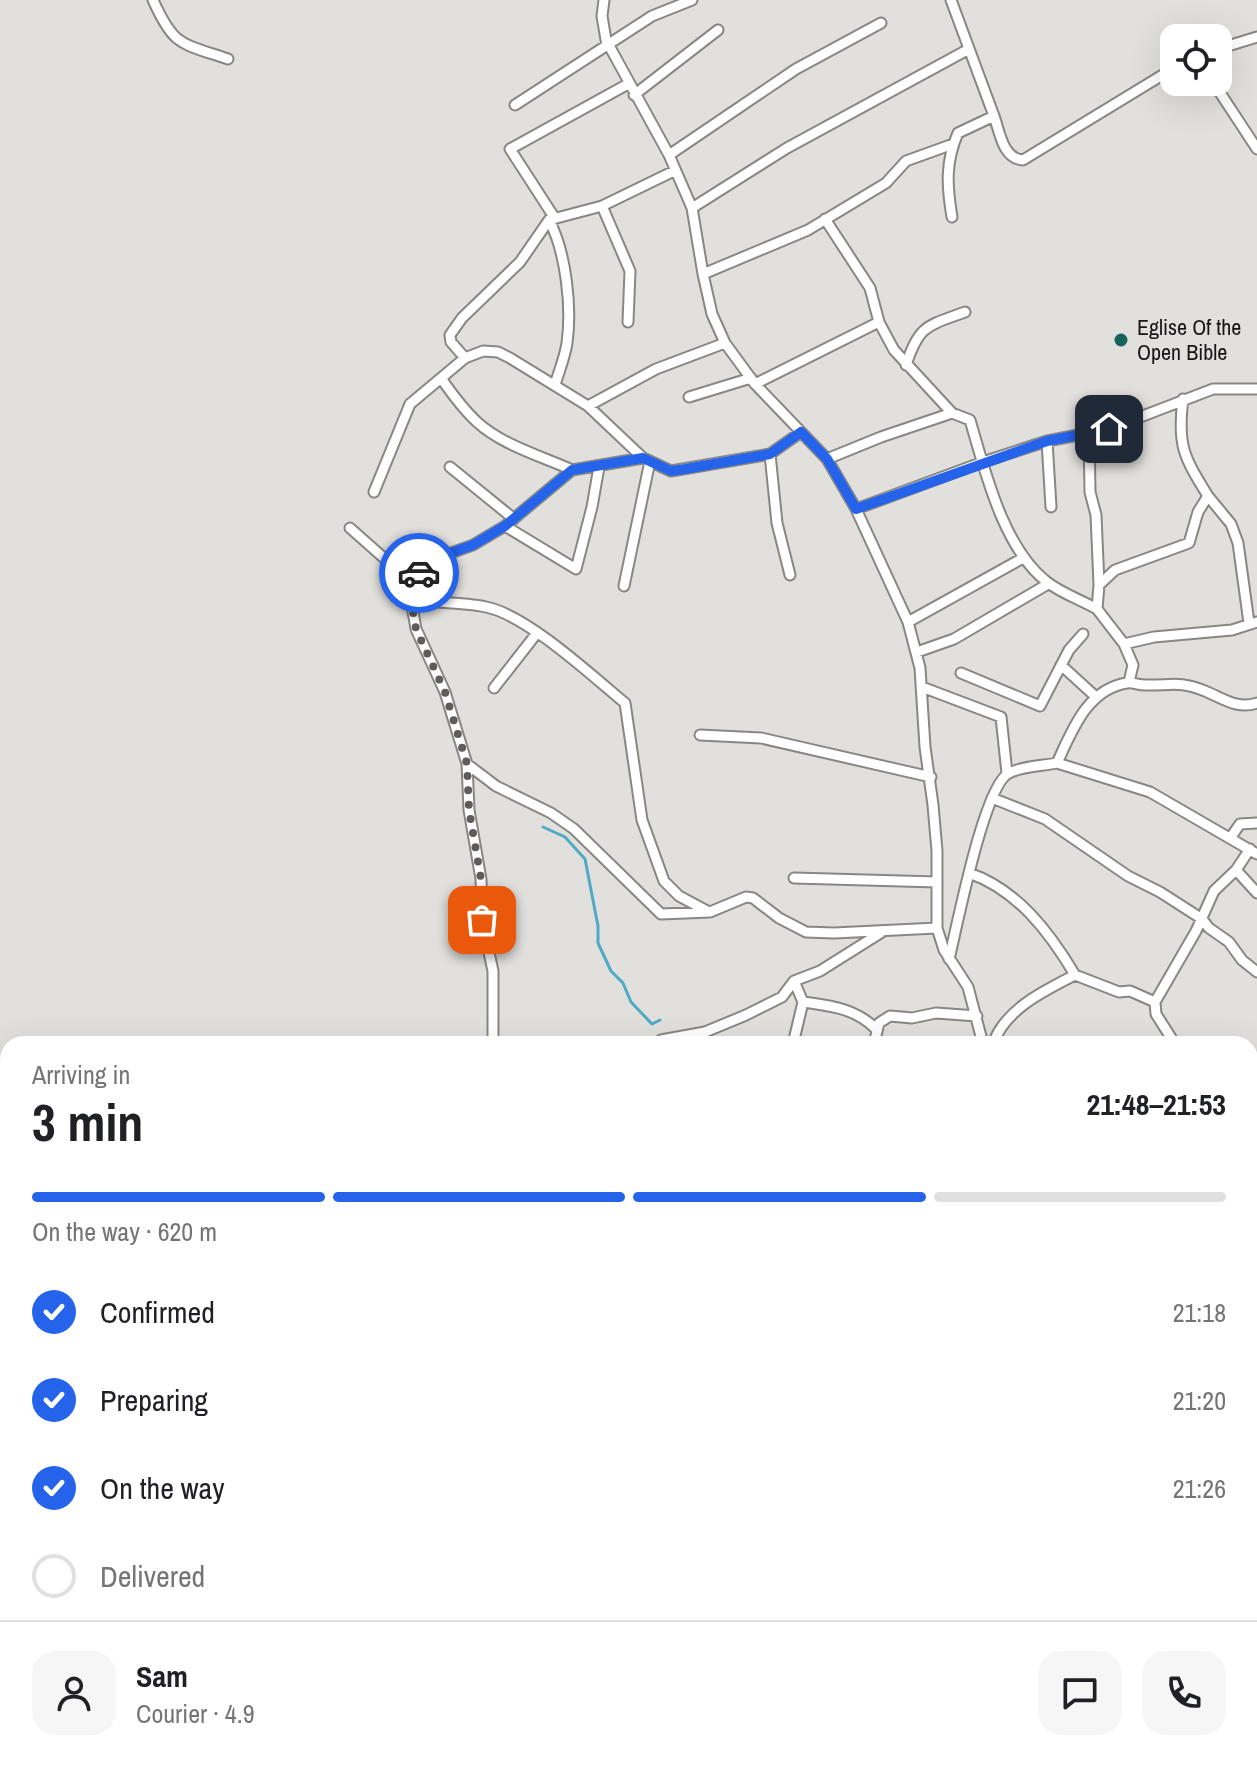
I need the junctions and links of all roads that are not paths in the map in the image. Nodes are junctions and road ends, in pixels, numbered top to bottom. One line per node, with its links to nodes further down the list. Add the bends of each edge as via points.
1 (153, 0): 11 (street, via 171,35)
2 (604, 0): 8 (street)
3 (692, 0): 8 (street, via 652,16)
4 (951, 0): 10 (street)
5 (881, 23): 20 (street, via 796,69)
6 (718, 30): 14 (street)
7 (1257, 37): 9 (street)
8 (608, 45): 13 (street); 16 (street)
9 (1232, 45)
10 (969, 49): 17 (street); 23 (street, via 787,148)
11 (228, 59)
12 (1160, 77): 17 (street, via 1023,160 1008,154)
13 (628, 84): 14 (street); 25 (street, via 510,149)
14 (634, 95): 20 (street)
15 (1222, 96): 19 (street)
16 (515, 105)
17 (994, 116): 18 (street, via 958,133)
18 (953, 144): 24 (street, via 947,173); 26 (street, via 906,161 886,183)
19 (1257, 149)
20 (669, 155): 21 (street)
21 (674, 171): 22 (street); 23 (street)
22 (602, 206): 25 (street); 29 (street, via 630,271)
23 (692, 208): 27 (street)
24 (952, 217)
25 (552, 219): 32 (street, via 520,262 450,335); 36 (street, via 563,254 568,326)
26 (825, 219): 27 (street); 30 (street, via 870,288)
27 (703, 274): 31 (street)
28 (965, 312): 33 (street, via 928,325)
29 (628, 322)
30 (879, 322): 33 (street); 35 (street)
31 (725, 343): 35 (street); 40 (street, via 656,369)
32 (465, 358): 34 (street); 36 (street, via 498,352)
33 (906, 365): 41 (street)
34 (441, 378): 51 (street, via 478,424); 52 (street, via 410,404)
35 (753, 381): 38 (street); 42 (street)
36 (555, 385): 40 (street)
37 (1257, 389): 39 (street, via 1213,389)
38 (689, 397)
39 (1183, 399): 43 (street); 53 (street, via 1182,450)
40 (588, 406): 46 (street)
41 (952, 413): 47 (street); 48 (street, via 970,420)
42 (801, 432): 45 (street); 47 (street)
43 (1089, 432): 44 (street); 62 (street)
44 (1047, 441): 48 (street); 54 (street)
45 (770, 454): 46 (street, via 671,471); 59 (street, via 777,523)
46 (646, 459): 50 (street); 63 (street)
47 (827, 459): 55 (street)
48 (983, 462): 55 (street); 58 (street)
49 (450, 467): 56 (street)
50 (599, 467): 51 (street); 56 (street, via 576,569)
51 (572, 470): 56 (street)
52 (374, 492)
53 (1208, 496): 62 (street, via 1189,543 1115,570); 67 (street, via 1231,524 1238,543)
54 (1051, 507)
55 (856, 509): 66 (street)
56 (510, 522): 60 (street, via 473,545 434,559)
57 (350, 528): 60 (street)
58 (1023, 558): 61 (street); 66 (street)
59 (790, 575)
60 (411, 582): 64 (street)
61 (1048, 584): 65 (street); 71 (street, via 954,639)
62 (1099, 585): 65 (street)
63 (624, 586)
64 (411, 600): 68 (street, via 488,607); 81 (street, via 416,629 445,692)
65 (1097, 609): 70 (street)
66 (908, 622): 71 (street)
67 (1253, 622): 70 (street, via 1232,630)
68 (537, 633): 76 (street); 93 (street, via 625,703 642,820 664,881 679,896)
69 (1083, 634): 72 (street)
70 (1124, 644): 74 (street, via 1133,665)
71 (917, 652): 75 (street)
72 (1061, 665): 73 (street, via 1040,706); 77 (street)
73 (961, 673)
74 (1129, 682): 77 (street); 78 (street, via 1183,684 1234,704)
75 (922, 687): 82 (street, via 1001,717); 83 (street)
76 (494, 688)
77 (1096, 697): 80 (street)
78 (1257, 703)
79 (700, 735): 83 (street, via 761,738)
80 (1057, 763): 82 (street); 86 (street, via 1150,792)
81 (467, 764): 93 (street, via 574,829 661,914); 105 (street, via 482,920 493,971)
82 (1007, 773): 84 (street)
83 (931, 777): 91 (street)
84 (992, 798): 89 (street); 94 (street, via 1045,819)
85 (1257, 823): 86 (street, via 1240,824)
86 (1231, 837): 87 (street)
87 (1253, 852): 88 (street)
88 (1236, 870): 92 (street); 94 (street, via 1214,891)
89 (969, 873): 97 (street); 99 (street, via 998,887 1030,913)
90 (794, 878): 91 (street)
91 (937, 882): 95 (street)
92 (1257, 893)
93 (710, 912): 96 (street, via 746,897 806,932)
94 (1202, 919): 98 (street); 102 (street)
95 (937, 928): 96 (street); 97 (street)
96 (883, 931): 100 (street, via 820,971)
97 (949, 959): 103 (street, via 968,987)
98 (1257, 972)
99 (1075, 975): 102 (street); 110 (street, via 1011,1015)
100 (794, 981): 101 (street); 106 (street, via 782,997 746,1015)
101 (803, 1002): 104 (street, via 851,1011); 107 (street)
102 (1155, 1002): 111 (street)
103 (977, 1016): 104 (street, via 890,1016); 109 (street)
104 (876, 1029): 108 (street)
105 (493, 1036)
106 (683, 1036)
107 (795, 1036)
108 (875, 1036)
109 (981, 1036)
110 (995, 1036)
111 (1170, 1036)

